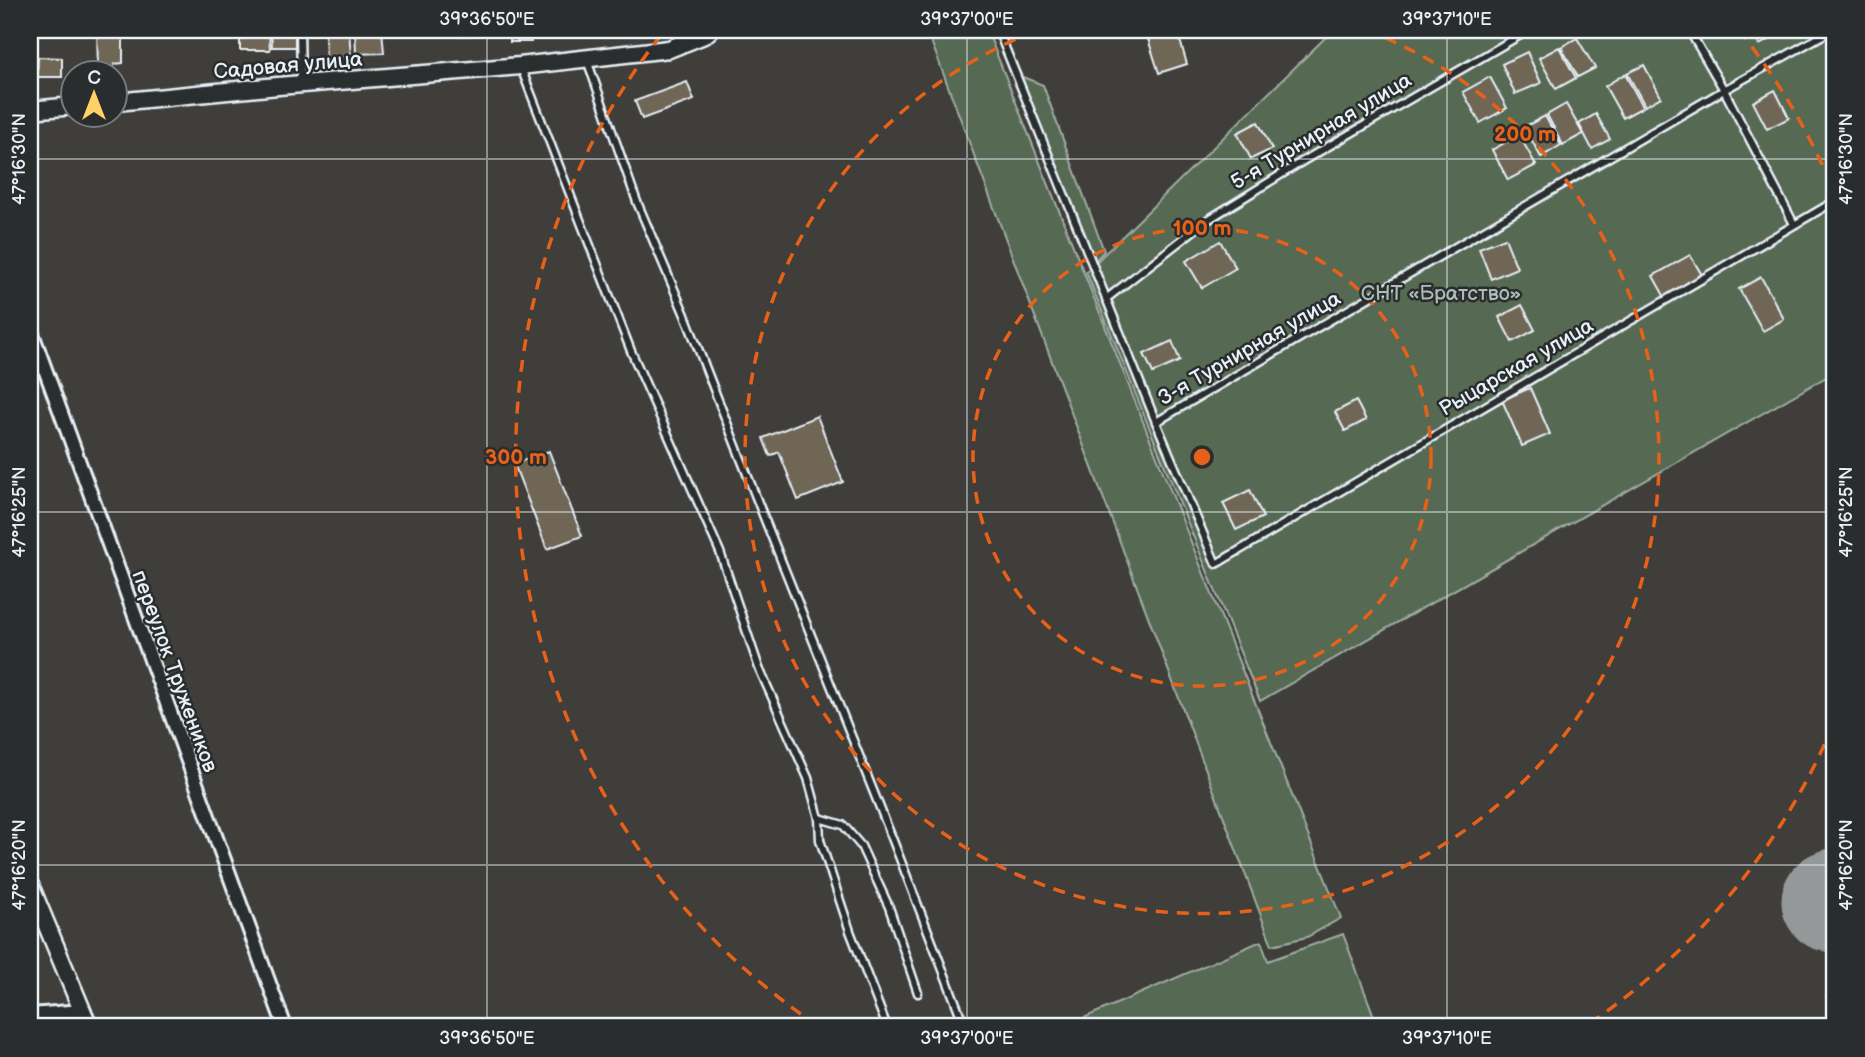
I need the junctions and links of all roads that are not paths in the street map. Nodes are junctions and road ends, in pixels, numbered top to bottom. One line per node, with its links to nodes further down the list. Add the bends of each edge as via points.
1 (300, 30): 9 (lane)
2 (710, 30): 7 (street, Садовая улица, via 669,49)
3 (998, 30): 16 (lane)
4 (1529, 30): 16 (lane, 5-я Турнирная улица, via 1206,220)
5 (1689, 30): 10 (lane)
6 (1832, 30): 10 (lane, 3-я Турнирная улица)
7 (586, 58): 8 (street, Садовая улица); 27 (lane, via 637,202)
8 (520, 66): 9 (street, Садовая улица); 19 (lane, via 631,351 720,552 759,668 808,778)
9 (301, 84): 11 (street, Садовая улица)
10 (1724, 90): 15 (lane); 18 (lane, 3-я Турнирная улица)
11 (130, 101)
12 (60, 107): 13 (street)
13 (30, 110)
14 (1835, 201): 15 (lane, Рыцарская улица)
15 (1794, 224): 18 (lane, Рыцарская улица, via 1216,564)
16 (1106, 299): 18 (lane)
17 (30, 328): 25 (street, переулок Тружеников)
18 (1156, 422)
19 (819, 818): 21 (lane, via 843,825 861,846 889,907); 26 (lane, via 821,841 850,931)
20 (30, 885): 22 (street)
21 (918, 993)
22 (83, 1011): 23 (street); 24 (street)
23 (30, 1015)
24 (89, 1027)
25 (285, 1027)
26 (887, 1027)
27 (965, 1027)

